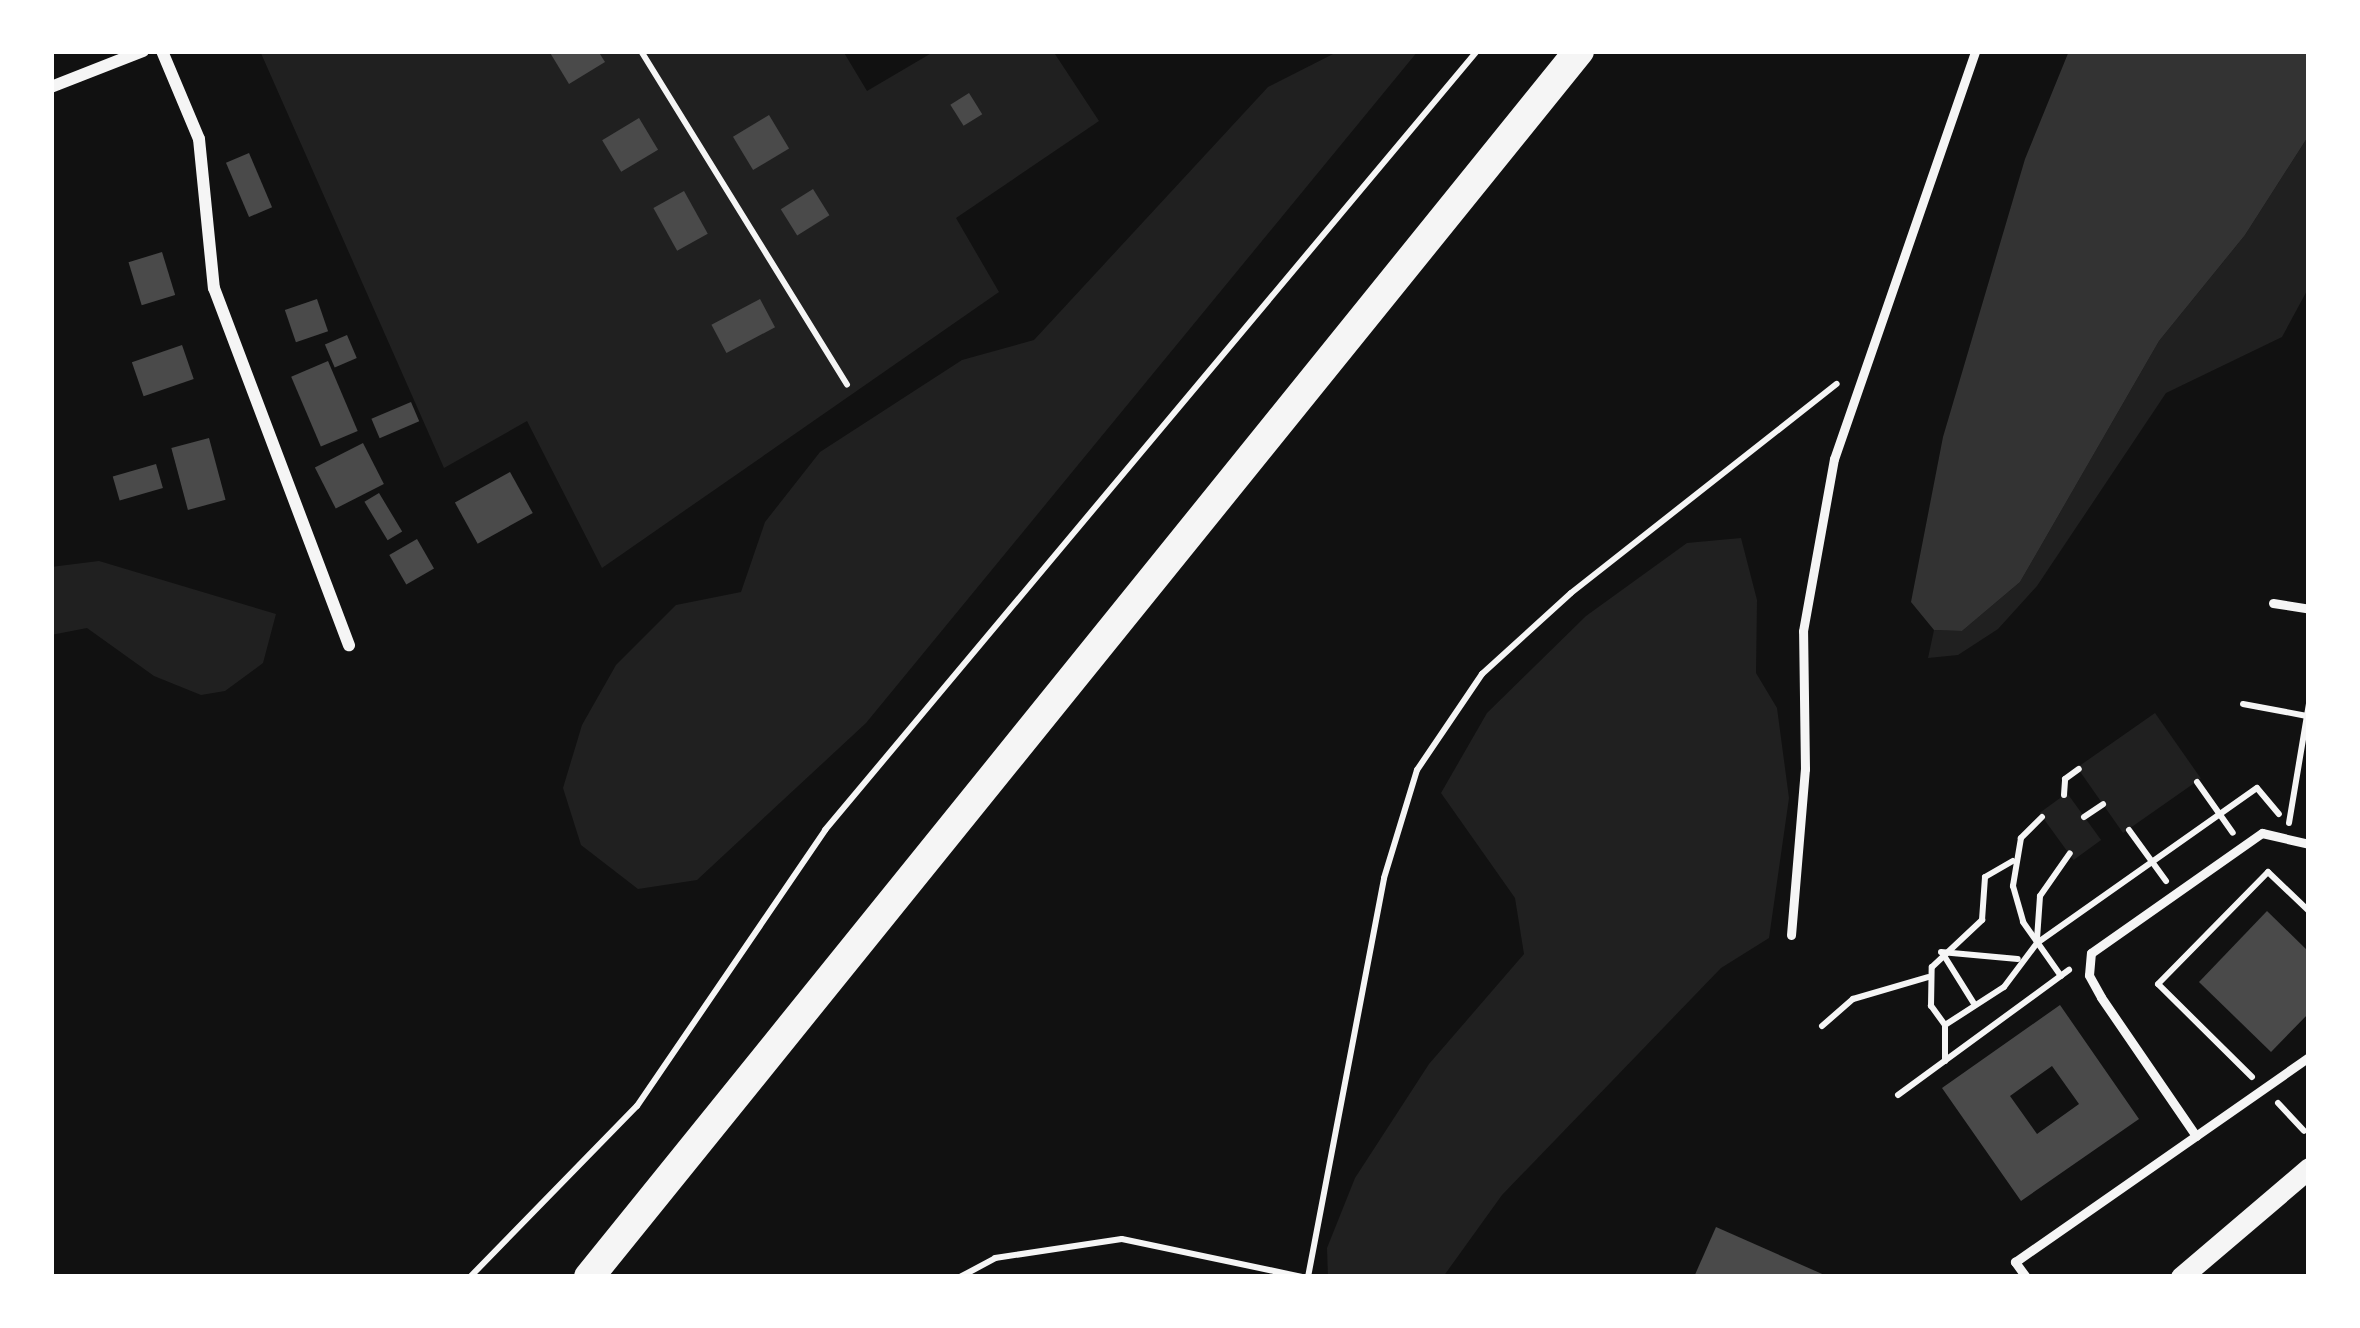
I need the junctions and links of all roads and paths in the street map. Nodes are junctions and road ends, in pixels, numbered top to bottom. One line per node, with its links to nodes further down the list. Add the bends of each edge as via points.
1 (143, 51): 7 (street)
2 (162, 51): 12 (street, via 199,139 214,288)
3 (641, 51): 9 (path)
4 (1477, 51): 50 (path, via 825,830 637,1106)
5 (1579, 51): 51 (main road)
6 (1975, 51): 8 (lane)
7 (51, 87)
8 (1866, 361): 33 (lane, via 1834,459 1803,631 1805,769); 53 (path, via 1556,606 1482,674 1417,770 1384,878)
9 (847, 386)
10 (2273, 602): 11 (lane)
11 (2309, 609)
12 (349, 645)
13 (2309, 703): 15 (path)
14 (2242, 704): 15 (path)
15 (2307, 716): 21 (path)
16 (2079, 769): 18 (path, via 2065,779)
17 (2197, 782): 20 (path)
18 (2064, 795)
19 (2103, 804): 23 (path)
20 (2220, 814): 21 (path, via 2257,788 2274,813); 27 (path); 30 (path)
21 (2290, 816): 25 (path)
22 (2042, 817): 29 (path, via 2020,838)
23 (2084, 817)
24 (2129, 830): 30 (path)
25 (2286, 839): 26 (lane); 27 (lane, via 2262,833)
26 (2309, 844)
27 (2243, 846): 31 (lane)
28 (2069, 853): 34 (path, via 2040,896)
29 (2014, 861): 34 (path, via 2015,904); 35 (path, via 1985,877 1982,920)
30 (2152, 862): 31 (path); 34 (path)
31 (2174, 892): 36 (lane)
32 (2309, 910): 45 (path, via 2268,872 2158,984)
33 (1791, 935)
34 (2037, 943): 37 (path); 38 (path)
35 (1941, 952): 37 (path); 39 (path); 40 (path)
36 (2091, 953): 38 (path); 48 (lane, via 2089,975 2101,997)
37 (2018, 959): 40 (path, via 2005,987)
38 (2060, 976): 44 (path)
39 (1928, 977): 41 (path, via 1931,1006); 42 (path, via 1852,999)
40 (1972, 1002): 41 (path)
41 (1945, 1025): 44 (path)
42 (1822, 1026)
43 (2309, 1057): 45 (lane)
44 (1945, 1060): 46 (path)
45 (2264, 1088): 47 (path); 48 (lane)
46 (1898, 1095)
47 (2304, 1131)
48 (2196, 1136): 54 (lane, via 2015,1262)
49 (2309, 1168): 55 (street)
50 (470, 1277)
51 (590, 1277)
52 (960, 1277): 53 (path, via 995,1258 1122,1239)
53 (1305, 1277)
54 (2026, 1277)
55 (2181, 1277)

